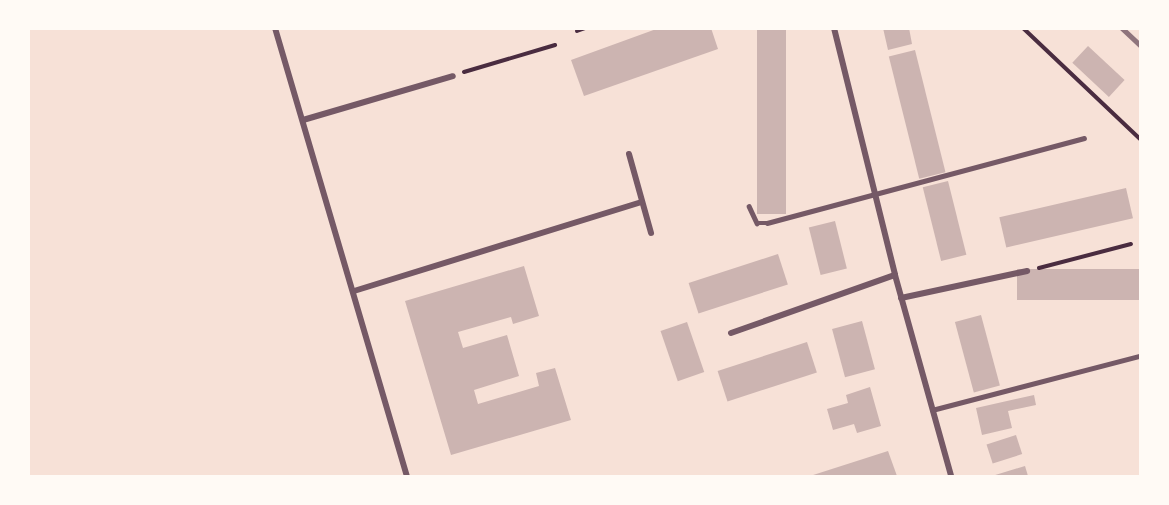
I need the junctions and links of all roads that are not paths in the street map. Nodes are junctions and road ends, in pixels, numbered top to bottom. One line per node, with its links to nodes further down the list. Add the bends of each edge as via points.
1 (275, 28): 4 (street)
2 (834, 28): 7 (street)
3 (453, 76): 4 (street)
4 (303, 120): 13 (street)
5 (1084, 138): 7 (lane)
6 (629, 154): 8 (street)
7 (874, 192): 9 (lane, via 767,223 757,223); 12 (street)
8 (642, 202): 10 (street); 13 (street)
9 (749, 206)
10 (651, 233)
11 (1027, 271): 14 (street)
12 (895, 275): 14 (street); 15 (street)
13 (354, 291): 18 (street)
14 (901, 298): 17 (street)
15 (731, 333)
16 (1140, 356): 17 (lane)
17 (932, 410): 19 (street)
18 (407, 477)
19 (951, 477)

